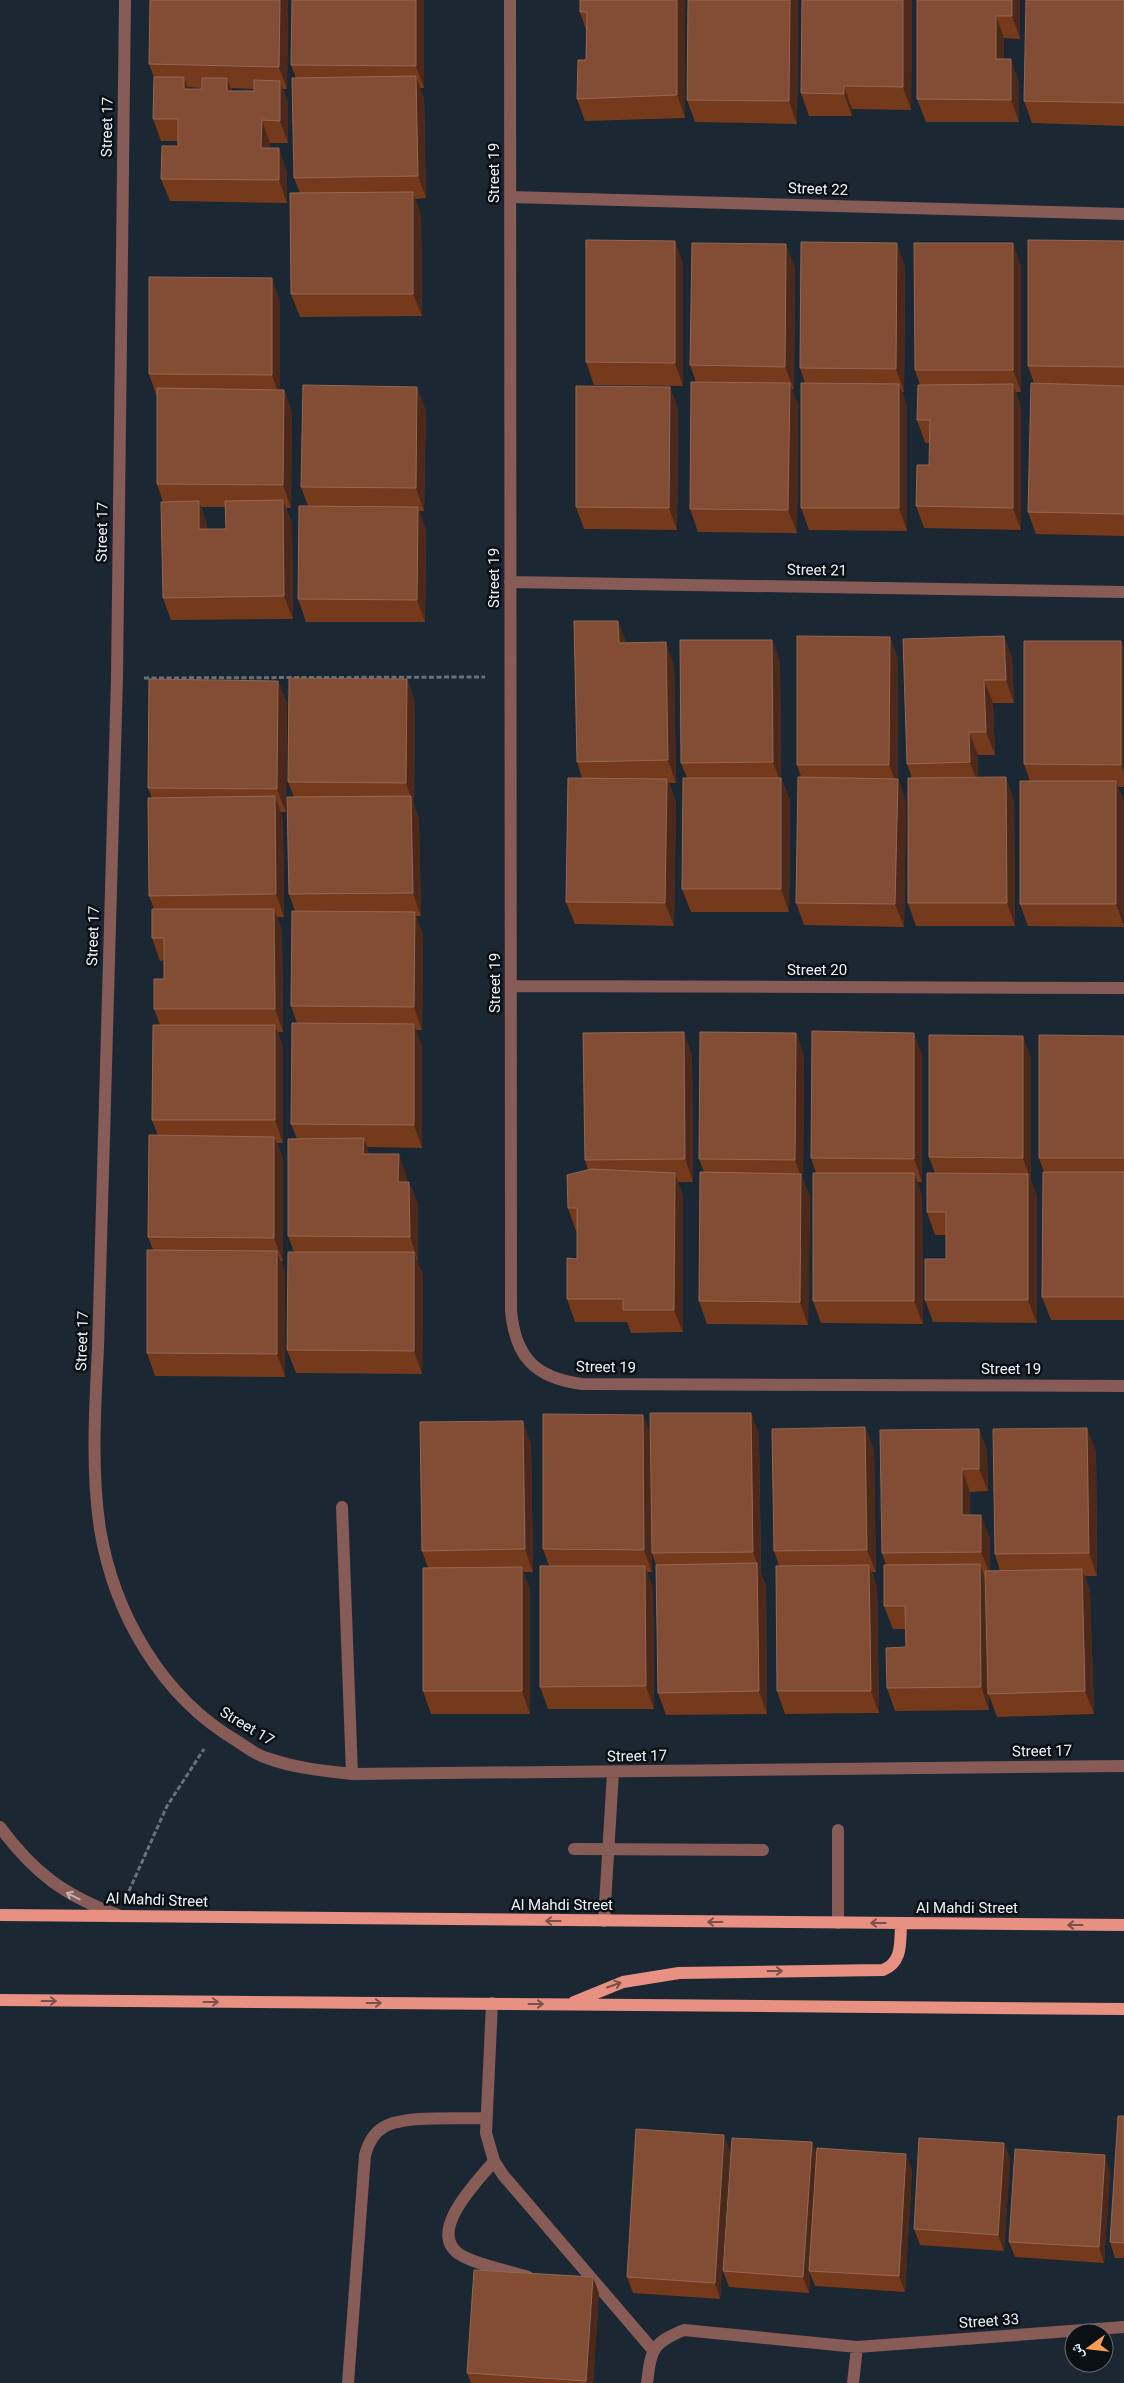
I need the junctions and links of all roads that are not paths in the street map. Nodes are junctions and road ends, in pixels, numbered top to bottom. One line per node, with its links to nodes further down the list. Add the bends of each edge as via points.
1 (126, 0): 13 (street, Street 17, via 116,678 94,1436 100,1528 115,1590 144,1647 176,1693 216,1729 266,1758 316,1770)
2 (510, 0): 3 (street, Street 19)
3 (510, 197): 4 (street, Street 22); 5 (street, Street 19)
4 (1124, 214)
5 (510, 582): 6 (street, Street 21); 7 (street, Street 19)
6 (1124, 592)
7 (511, 986): 8 (street, Street 20); 9 (street, Street 19, via 511,1310 513,1333 523,1354 539,1370 559,1381 582,1384)
8 (1124, 988)
9 (1124, 1386)
10 (342, 1507): 13 (street)
11 (1124, 1766): 12 (street, Street 17)
12 (613, 1772): 13 (street, Street 17); 17 (street)
13 (352, 1774)
14 (0, 1827): 20 (street, one-way to 14, via 64,1892 18,1851)
15 (838, 1830): 22 (street)
16 (574, 1849): 17 (street)
17 (608, 1849): 18 (street); 21 (street)
18 (763, 1850)
19 (0, 1915): 20 (main road, Al Mahdi Street)
20 (118, 1915): 21 (main road, Al Mahdi Street, one-way to 20)
21 (604, 1922): 22 (main road, Al Mahdi Street, one-way to 21)
22 (838, 1923): 23 (main road, Al Mahdi Street, one-way to 22)
23 (901, 1924): 24 (main road, Al Mahdi Street, one-way to 23); 27 (main road, one-way to 23, via 623,1982 679,1973 883,1970 899,1956)
24 (1124, 1925)
25 (0, 2000): 26 (main road, one-way to 26)
26 (492, 2004): 27 (main road, one-way to 27); 29 (street)
27 (569, 2004): 28 (main road)
28 (1124, 2009)
29 (486, 2118): 30 (street, via 486,2133); 35 (street, via 393,2122 374,2134 368,2144)
30 (494, 2161): 31 (street, via 448,2224 449,2240 458,2253); 34 (street)
31 (528, 2277)
32 (1124, 2327): 33 (street, Street 33)
33 (857, 2347): 34 (street, Street 33, via 684,2330 664,2338); 37 (street)
34 (653, 2350): 36 (street)
35 (348, 2383)
36 (648, 2383)
37 (853, 2383)

